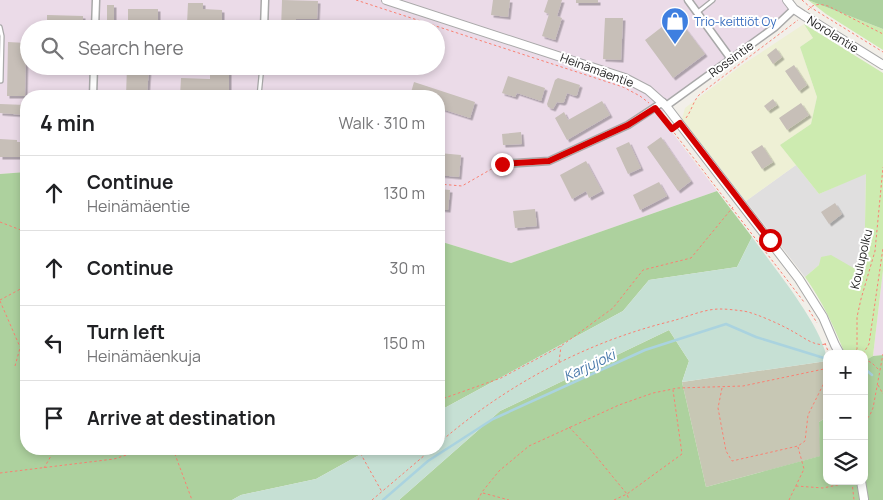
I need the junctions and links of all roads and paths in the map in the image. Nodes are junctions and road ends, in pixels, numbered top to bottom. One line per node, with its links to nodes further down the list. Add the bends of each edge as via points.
1 (96, 0): 13 (street)
2 (265, 0): 14 (street)
3 (356, 0): 15 (path)
4 (386, 0): 27 (street, Heinämäentie, via 625,78 648,90)
5 (688, 0): 11 (street)
6 (713, 0): 11 (lane)
7 (787, 0): 10 (street, Norolantie)
8 (802, 0): 9 (path)
9 (810, 7): 12 (path); 18 (path, via 828,6); 19 (path)
10 (794, 9): 12 (street, Norolantie); 20 (street, Rossintie, via 775,27)
11 (697, 13): 20 (street)
12 (803, 15): 21 (street, Norolantie); 29 (path, via 700,94)
13 (95, 20)
14 (264, 20)
15 (418, 20)
16 (0, 26): 24 (lane)
17 (445, 29): 28 (path, via 623,86)
18 (883, 34)
19 (883, 52)
20 (731, 58): 27 (street, Rossintie)
21 (883, 65)
22 (94, 75): 25 (street)
23 (261, 75): 26 (lane)
24 (1, 81)
25 (93, 90)
26 (260, 90)
27 (664, 104): 28 (street, Rossintie); 29 (street, Heinämäentie)
28 (655, 108): 30 (street, Rossintie, via 628,125 549,161); 33 (path)
29 (680, 123): 44 (street, Heinämäentie, via 804,286)
30 (502, 164): 32 (path, via 462,186)
31 (883, 167): 50 (path, Koulupolku, via 874,251 857,318)
32 (445, 185)
33 (733, 207): 39 (path); 45 (path, via 691,258 643,270 613,308)
34 (0, 222): 35 (path)
35 (20, 230)
36 (883, 248): 51 (path, via 869,344)
37 (20, 289): 38 (path)
38 (0, 300): 46 (path)
39 (805, 304)
40 (809, 310): 41 (path)
41 (817, 323)
42 (823, 337): 47 (path)
43 (821, 345): 54 (path, via 747,311 719,309 641,328)
44 (835, 345): 48 (street, Heinämäentie); 49 (street, Heinämäentie)
45 (561, 346): 54 (path); 63 (path, via 501,378)
46 (20, 347): 55 (path)
47 (828, 350)
48 (834, 350)
49 (838, 350)
50 (856, 350)
51 (865, 350)
52 (883, 354): 57 (path)
53 (868, 361): 57 (path)
54 (559, 362): 66 (path, via 506,391)
55 (16, 366)
56 (823, 369): 60 (path)
57 (880, 370): 58 (path)
58 (878, 384): 62 (path); 64 (path)
59 (823, 385): 67 (path, via 808,415 805,441)
60 (723, 387): 61 (path); 67 (path, via 718,408 726,452 732,461)
61 (673, 389): 65 (path, via 619,405); 81 (path, via 682,454)
62 (883, 394)
63 (445, 398)
64 (868, 417)
65 (569, 427): 80 (path, via 529,446); 81 (path)
66 (445, 438)
67 (798, 446): 78 (path, via 804,469)
68 (51, 455): 73 (path)
69 (126, 455): 73 (path)
70 (175, 455): 82 (path)
71 (361, 455): 79 (path)
72 (425, 455): 79 (path)
73 (44, 469): 74 (path)
74 (0, 473)
75 (836, 485): 78 (path, via 824,488)
76 (852, 485): 89 (path)
77 (862, 485): 90 (street)
78 (796, 486): 88 (path)
79 (382, 492): 83 (path)
80 (482, 492): 84 (path); 85 (path)
81 (627, 494): 86 (path); 87 (path)
82 (192, 500)
83 (372, 500)
84 (478, 500)
85 (509, 500)
86 (614, 500)
87 (628, 500)
88 (789, 500)
89 (854, 500)
90 (864, 500)

